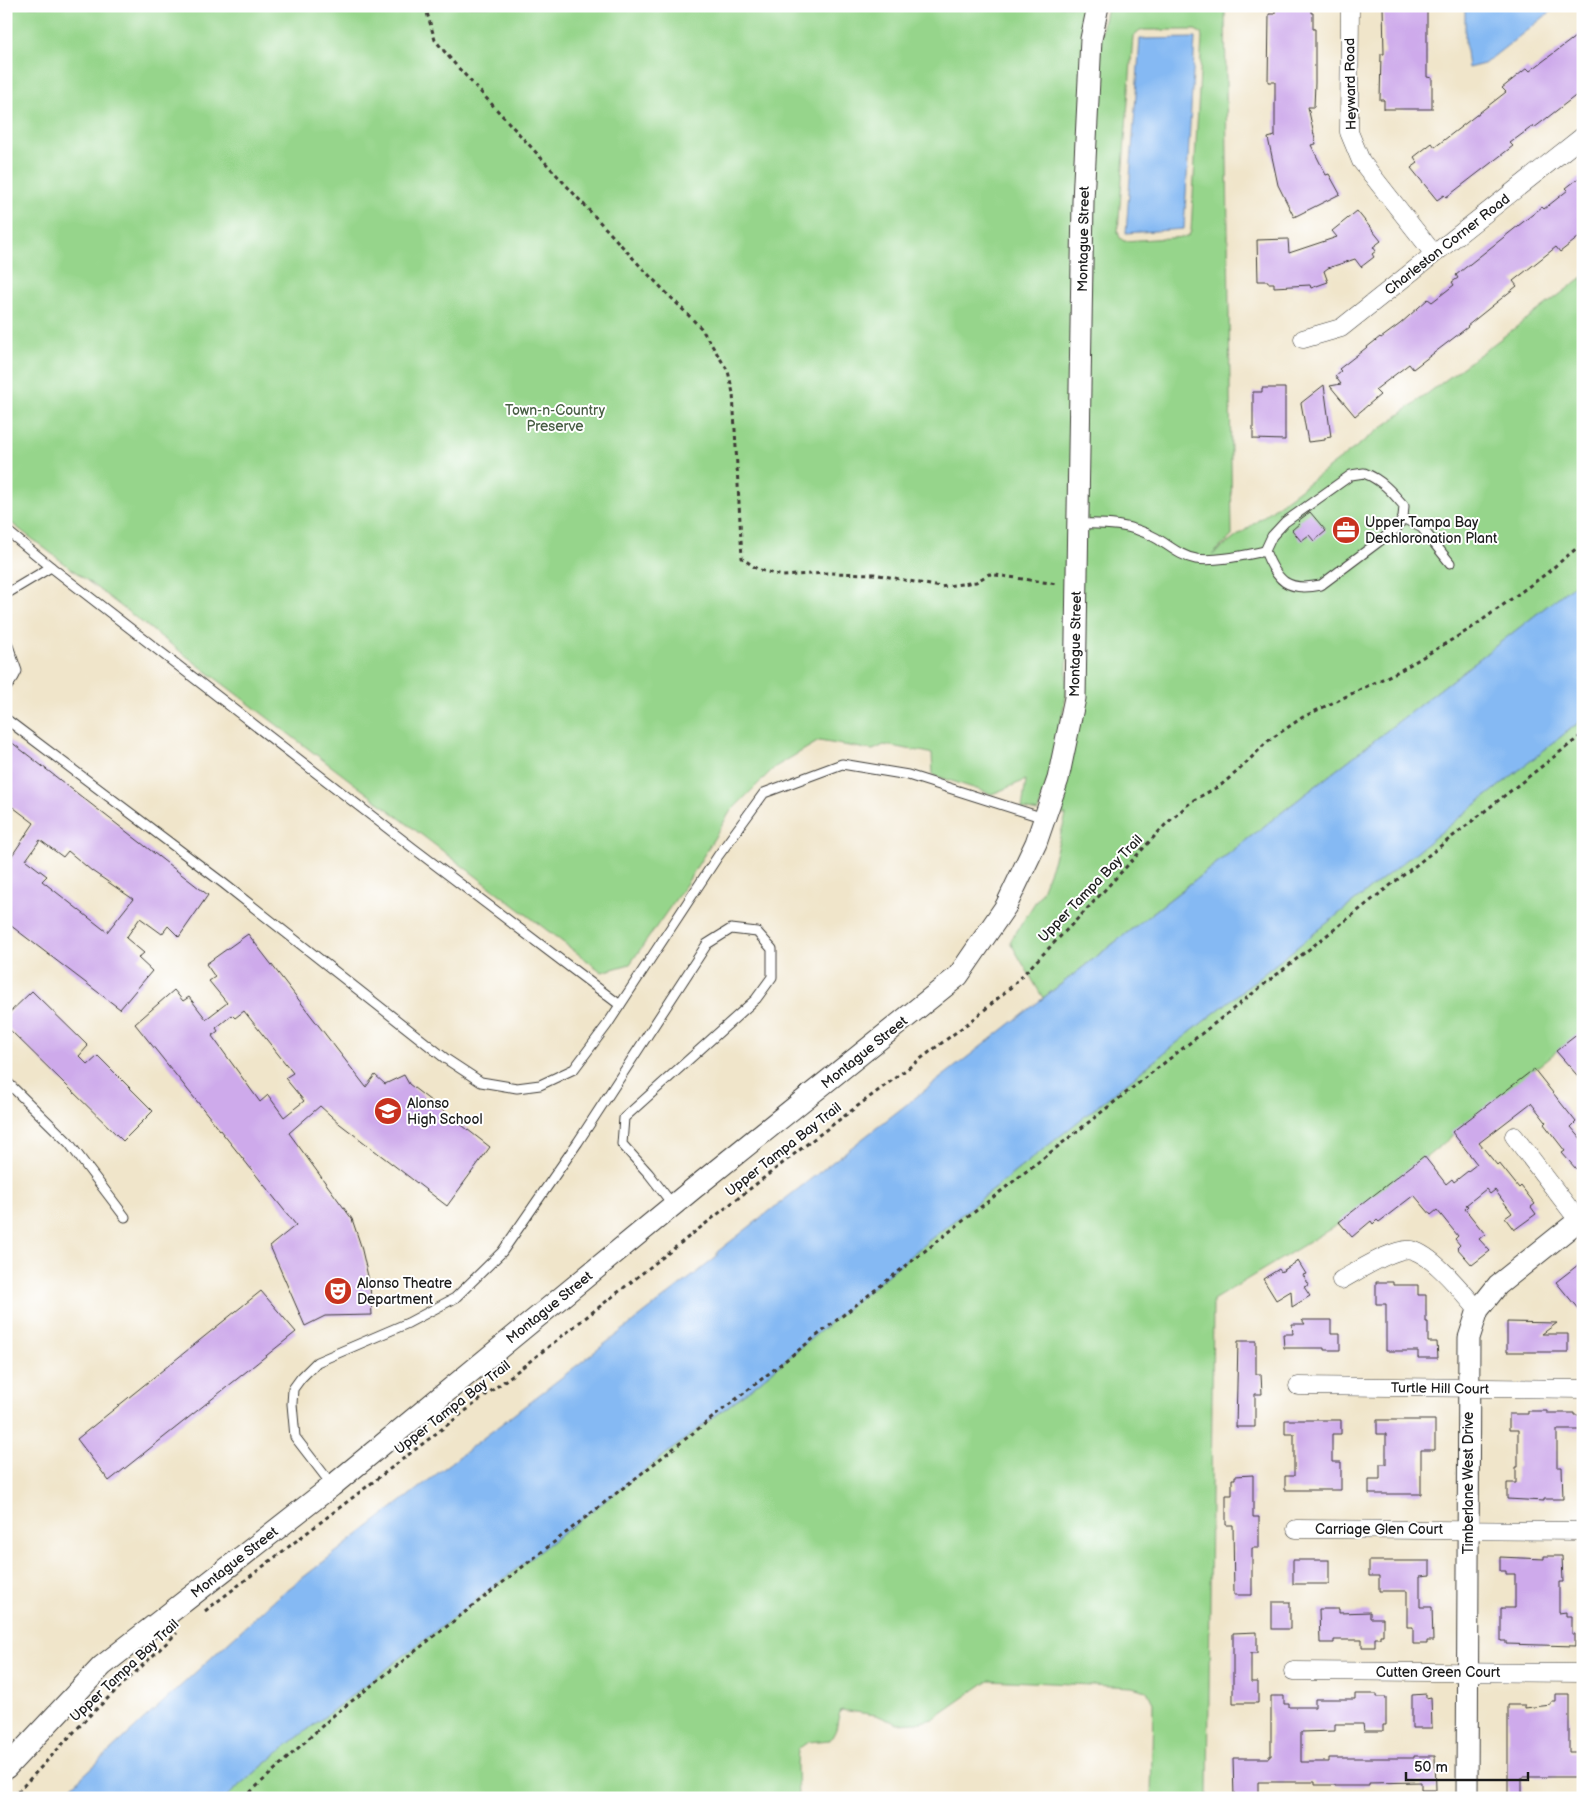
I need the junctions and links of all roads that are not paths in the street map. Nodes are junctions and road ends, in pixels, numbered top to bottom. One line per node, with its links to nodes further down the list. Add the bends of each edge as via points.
1 (1098, 6): 7 (street, Montague Street, via 1091,39 1083,201)
2 (1350, 6): 4 (street, Heyward Road, via 1349,132 1360,161)
3 (1583, 136): 4 (street, Charleston Corner Road)
4 (1434, 254): 5 (street, Charleston Corner Road, via 1340,328)
5 (1303, 339)
6 (1404, 518): 9 (lane, via 1397,528 1321,585 1309,588 1284,582 1276,574); 9 (lane, via 1404,506 1376,478 1364,473 1351,475 1285,522 1272,536); 10 (lane, via 1422,528)
7 (1078, 524): 9 (lane, via 1122,525 1142,530 1180,554 1198,559); 16 (street, Montague Street, via 1075,698 1058,779)
8 (6, 530): 11 (lane)
9 (1265, 551)
10 (1450, 563)
11 (51, 567): 12 (lane); 17 (lane)
12 (6, 594)
13 (6, 640): 14 (lane, via 17,671)
14 (6, 688)
15 (6, 719): 17 (lane, via 223,883 446,1059 481,1082 517,1088 540,1085 574,1069)
16 (1044, 818): 17 (lane, via 908,774 842,764 764,793); 20 (street, Montague Street, via 1036,843 1006,906 958,976)
17 (620, 1004)
18 (6, 1080): 21 (lane, via 69,1143)
19 (1514, 1136): 22 (street)
20 (673, 1206): 28 (street, Montague Street); 28 (lane, via 622,1144 624,1118 756,999 772,977 772,949 757,932 731,929 707,944 502,1252 455,1298 408,1323 317,1362 301,1378 293,1389 296,1437)
21 (125, 1217)
22 (1581, 1219): 24 (street, Timberlane West Drive, via 1498,1284)
23 (1341, 1280): 24 (street, via 1387,1255 1411,1250 1431,1260)
24 (1478, 1310): 26 (street, Timberlane West Drive, via 1469,1338)
25 (1298, 1386): 26 (street, Turtle Hill Court)
26 (1468, 1388): 27 (street, Turtle Hill Court); 30 (street, Timberlane West Drive)
27 (1583, 1390)
28 (332, 1486): 35 (street, Montague Street, via 102,1666)
29 (1296, 1529): 30 (street, Carriage Glen Court)
30 (1468, 1530): 31 (street, Carriage Glen Court); 33 (street, Timberlane West Drive)
31 (1583, 1531)
32 (1293, 1671): 33 (street, Cutten Green Court)
33 (1468, 1672): 34 (street, Cutten Green Court); 36 (street, Timberlane West Drive)
34 (1583, 1674)
35 (6, 1768)
36 (1467, 1798)

